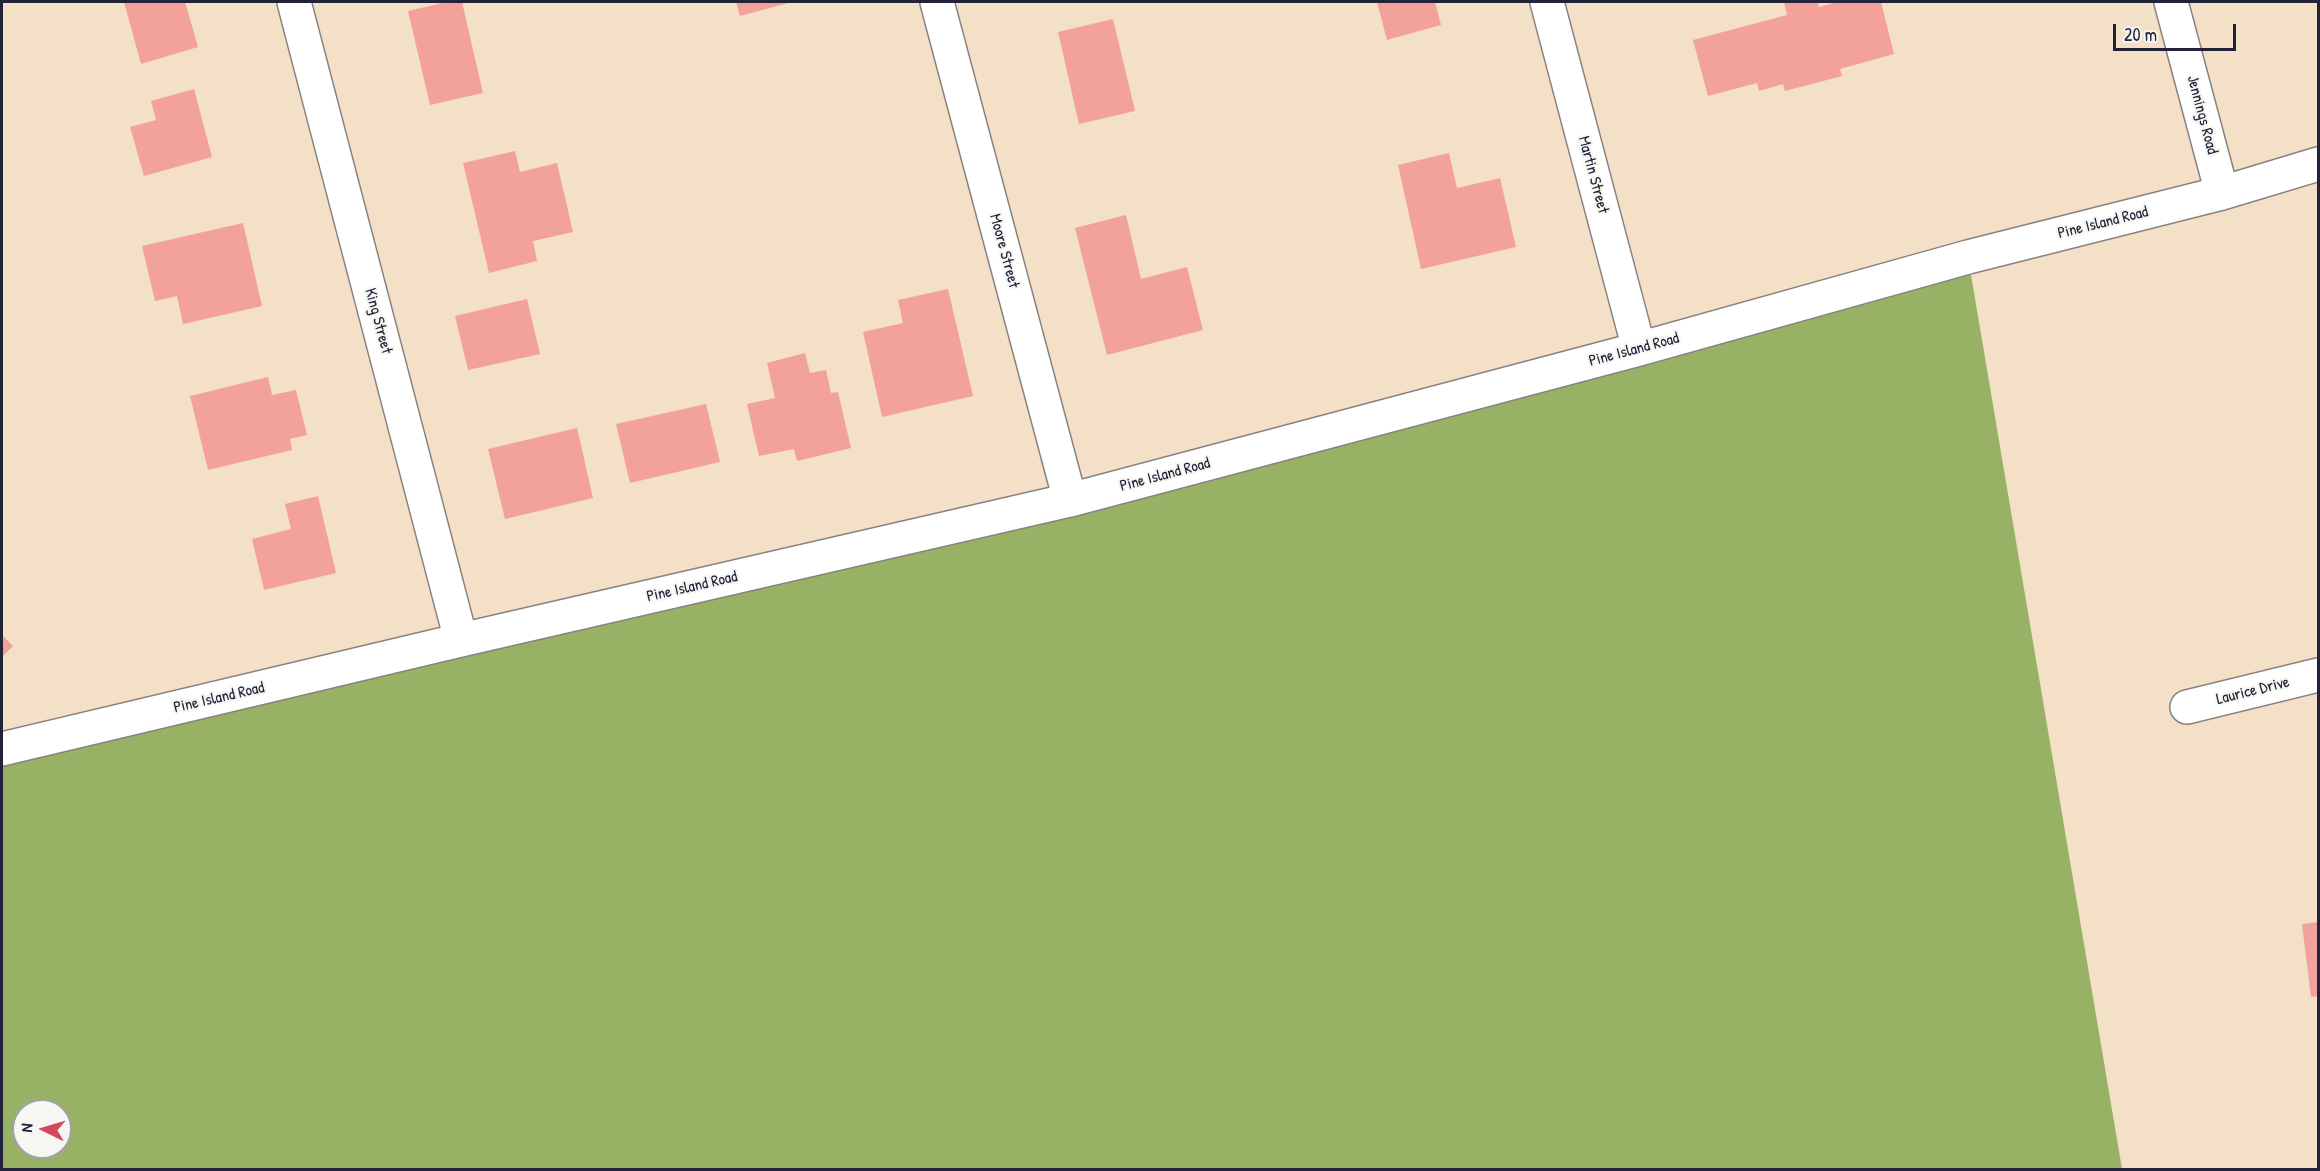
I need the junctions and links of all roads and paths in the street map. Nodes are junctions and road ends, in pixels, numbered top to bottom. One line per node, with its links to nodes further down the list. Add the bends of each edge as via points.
1 (294, 2): 9 (street, King Street)
2 (937, 2): 8 (street, Moore Street)
3 (1547, 2): 7 (street, Martin Street)
4 (2171, 2): 6 (street, Jennings Road)
5 (2319, 164): 6 (street, Pine Island Road)
6 (2222, 193): 7 (street, Pine Island Road, via 1968,257)
7 (1639, 349): 8 (street, Pine Island Road)
8 (1070, 500): 9 (street, Pine Island Road)
9 (461, 640): 12 (street, Pine Island Road)
10 (2319, 675): 11 (street, Laurice Drive)
11 (2187, 707)
12 (2, 750)

